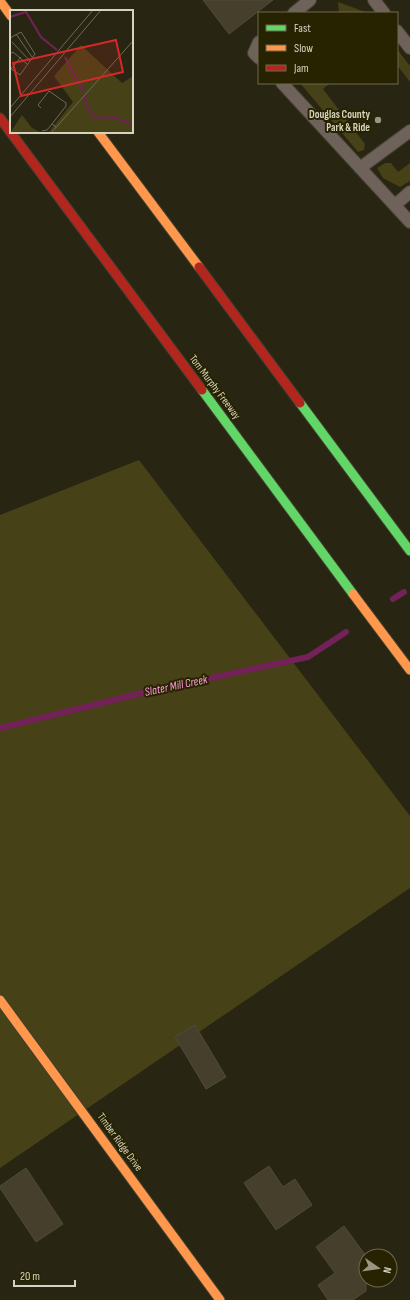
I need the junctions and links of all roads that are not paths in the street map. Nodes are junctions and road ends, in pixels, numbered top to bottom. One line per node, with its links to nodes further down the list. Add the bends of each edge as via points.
1 (310, 0): 3 (lane)
2 (0, 1): 4 (main road)
3 (295, 12)
4 (10, 15)
5 (398, 32): 7 (lane)
6 (258, 44): 8 (lane, via 254,53)
7 (410, 48)
8 (258, 57)
9 (283, 84): 15 (lane)
10 (0, 118): 11 (main road, Tom Murphy Freeway)
11 (10, 131)
12 (410, 131): 15 (lane)
13 (11, 133): 20 (main road, Tom Murphy Freeway)
14 (99, 133): 19 (main road)
15 (360, 168): 17 (lane)
16 (410, 192): 17 (lane)
17 (395, 205): 18 (lane)
18 (410, 222)
19 (410, 551)
20 (410, 670)
21 (0, 1000): 22 (main road, Timber Ridge Drive)
22 (220, 1300)

